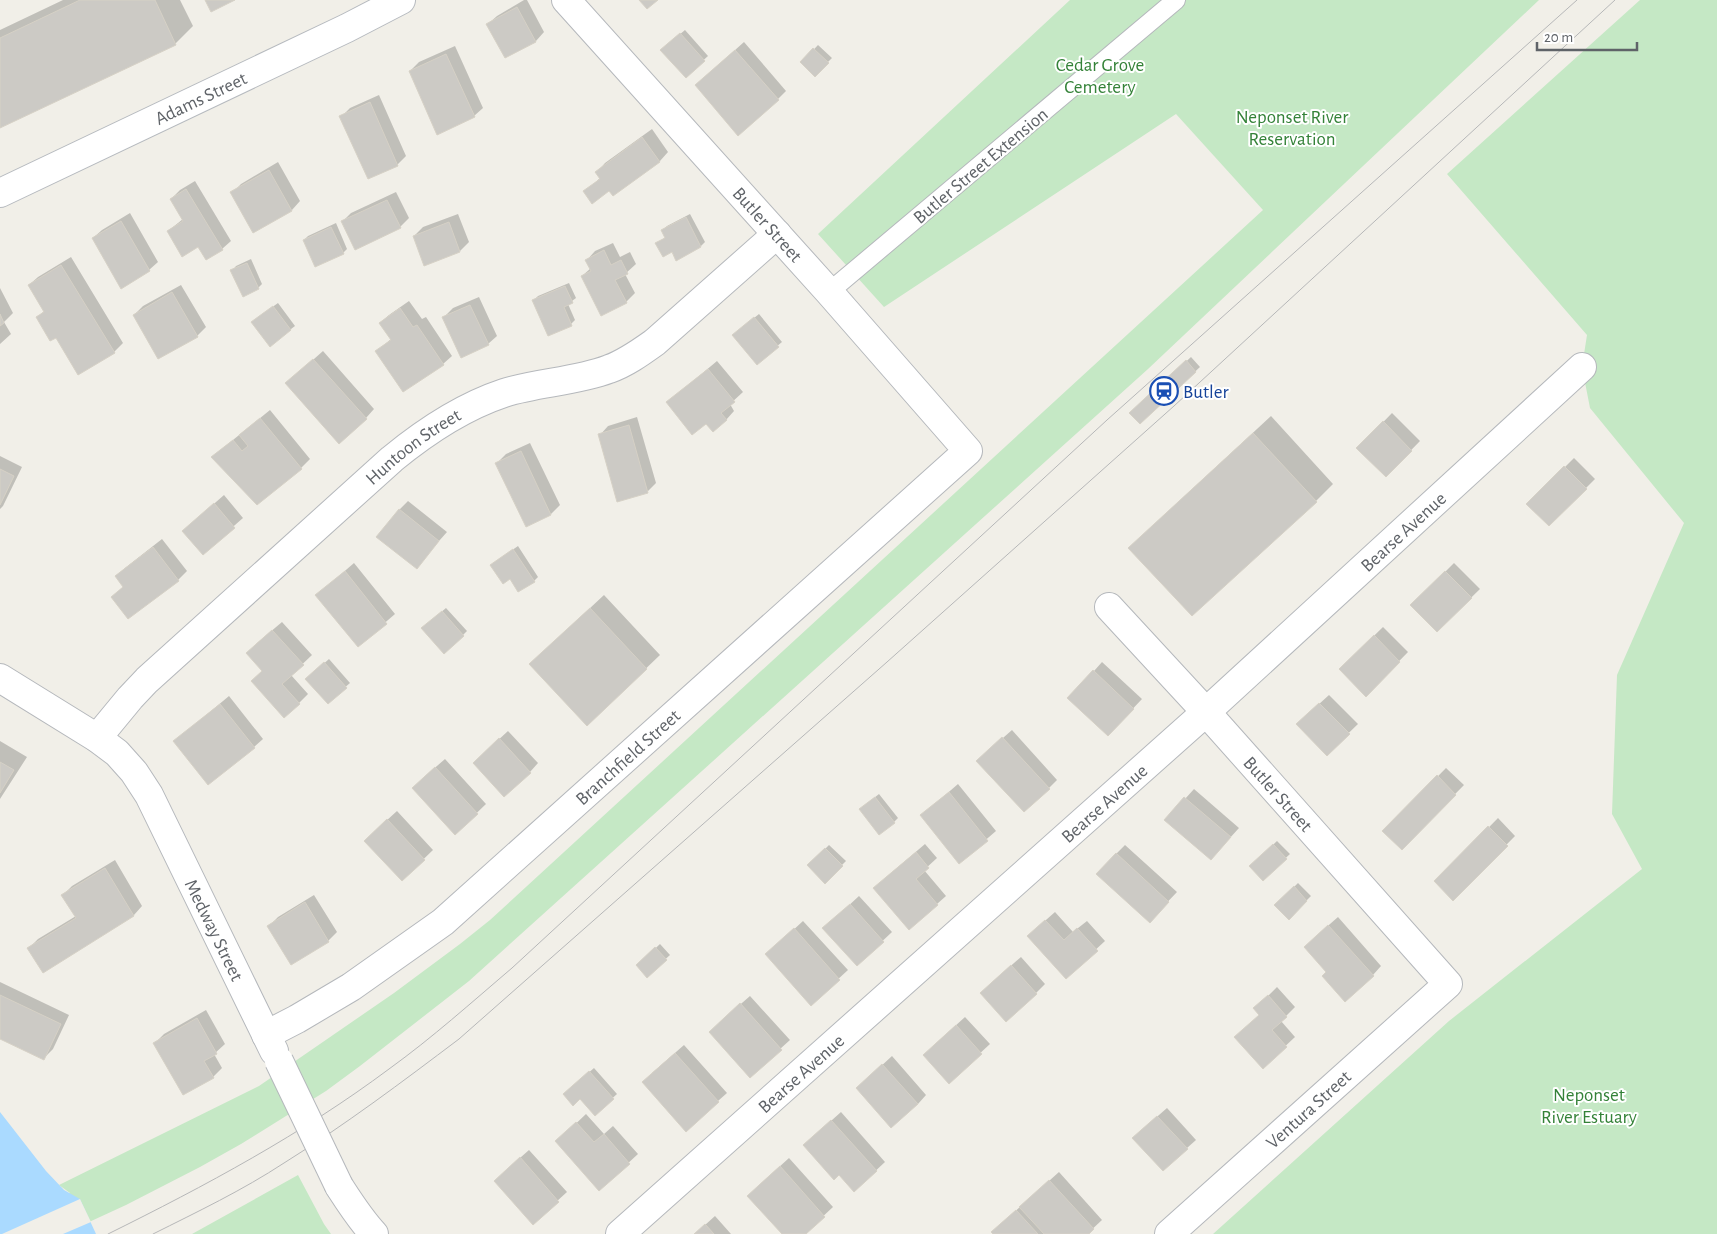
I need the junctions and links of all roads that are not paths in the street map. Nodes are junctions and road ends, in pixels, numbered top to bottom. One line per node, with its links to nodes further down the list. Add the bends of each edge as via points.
1 (401, 0): 4 (street, Adams Street)
2 (566, 0): 5 (street, Butler Street)
3 (1176, 0): 6 (lane, Butler Street Extension)
4 (0, 193)
5 (777, 234): 6 (street, Butler Street); 12 (street, Huntoon Street, via 655,342 633,357 609,369 482,401 415,440 147,680)
6 (829, 292): 8 (street, Butler Street)
7 (1582, 368): 11 (street, Bearse Avenue)
8 (968, 451): 14 (street, Branchfield Street, via 450,916 351,988)
9 (1109, 606): 11 (street, Butler Street)
10 (0, 678): 12 (street, Medway Street)
11 (1206, 712): 13 (street, Butler Street); 16 (street, Bearse Avenue)
12 (97, 738): 14 (street, Medway Street, via 117,753 149,795)
13 (1448, 984): 17 (street, Ventura Street)
14 (266, 1035): 15 (street, Medway Street, bridge, via 340,1186)
15 (374, 1234)
16 (620, 1234)
17 (1169, 1234)

